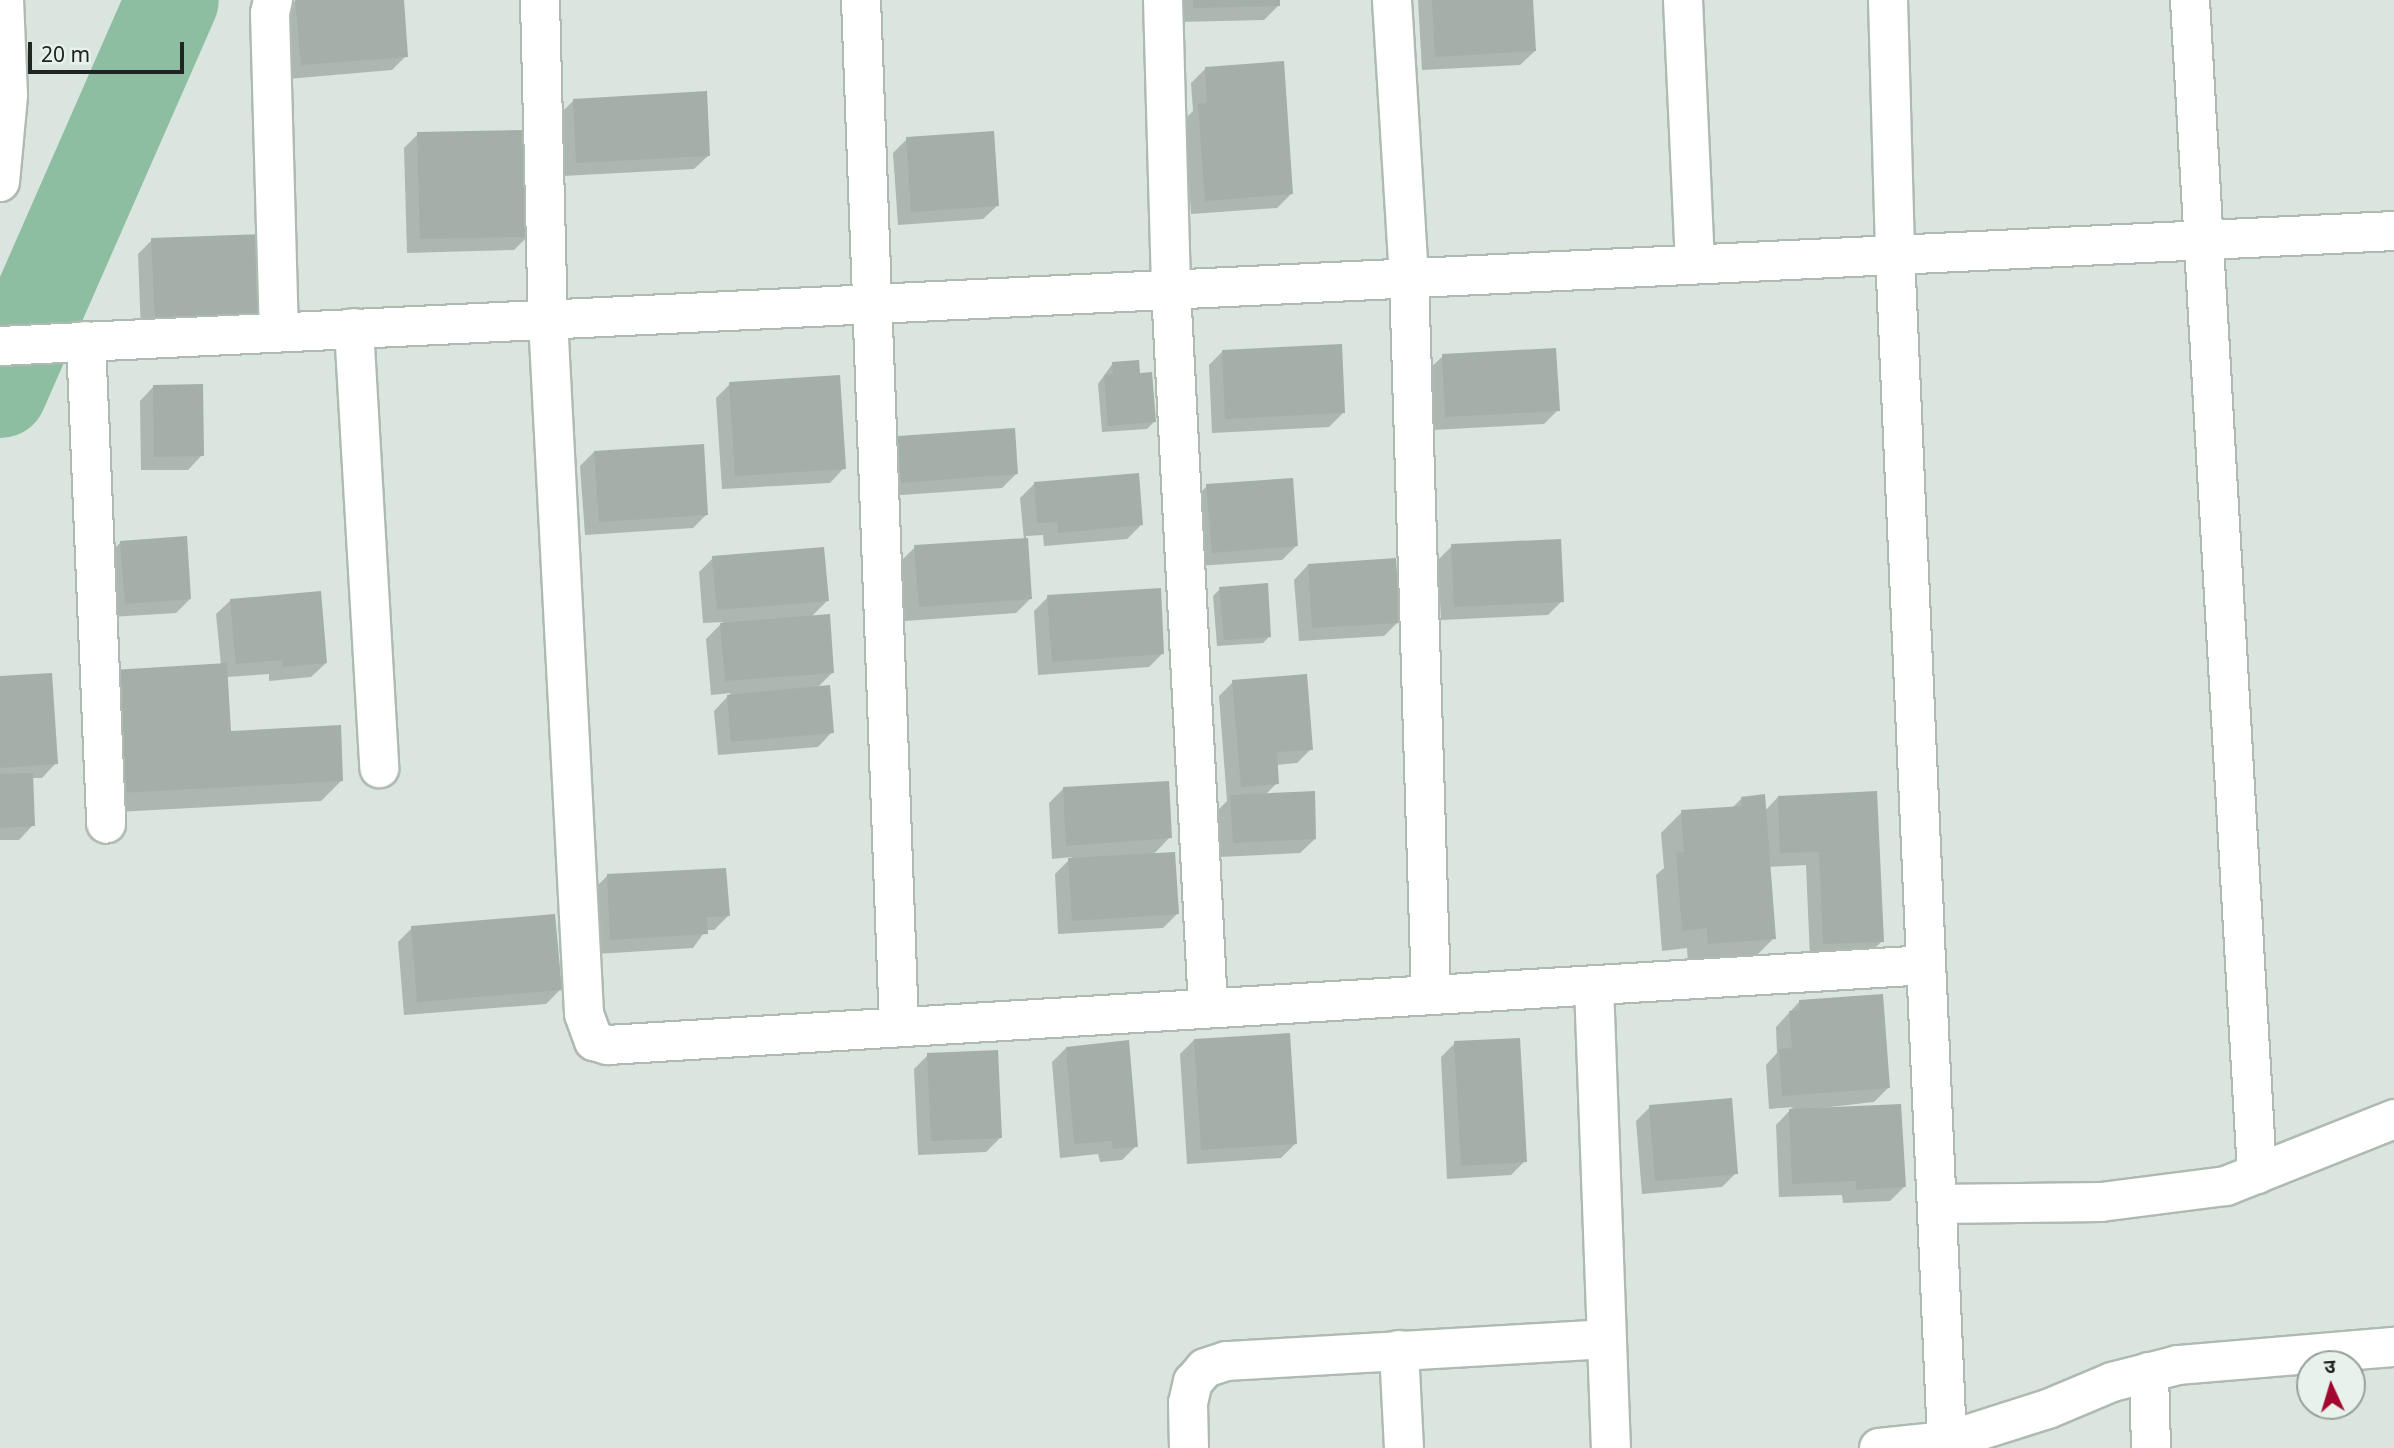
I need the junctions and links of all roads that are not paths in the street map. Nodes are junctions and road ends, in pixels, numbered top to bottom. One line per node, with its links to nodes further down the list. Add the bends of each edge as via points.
1 (4, 0): 10 (street, via 8,95)
2 (273, 0): 20 (street)
3 (540, 0): 18 (street)
4 (861, 0): 17 (street)
5 (1163, 0): 16 (street)
6 (1392, 0): 15 (street)
7 (1683, 0): 14 (street)
8 (1888, 0): 13 (street)
9 (2190, 0): 12 (street)
10 (0, 182)
11 (2394, 231): 12 (street)
12 (2204, 240): 13 (street); 31 (street)
13 (1895, 254): 14 (street); 25 (street)
14 (1695, 264): 15 (street)
15 (1409, 278): 16 (street); 27 (street)
16 (1171, 289): 17 (street); 28 (street)
17 (873, 303): 18 (street); 29 (street)
18 (548, 319): 19 (street); 29 (street, via 587,1029 594,1041 608,1045)
19 (354, 328): 20 (street); 23 (street)
20 (279, 332): 21 (street)
21 (75, 342): 22 (street); 24 (street)
22 (0, 345)
23 (379, 768)
24 (106, 824)
25 (1926, 965): 26 (street); 32 (street)
26 (1594, 985): 27 (street); 33 (street)
27 (1431, 994): 28 (street)
28 (1208, 1008): 29 (street)
29 (899, 1027)
30 (2394, 1119): 31 (street)
31 (2257, 1174): 32 (street, via 2226,1185 2101,1202)
32 (1937, 1204): 37 (street)
33 (1606, 1339): 35 (street); 40 (street)
34 (2394, 1347): 36 (street, via 2263,1355)
35 (1399, 1350): 38 (street, via 1227,1361 1205,1368 1193,1382 1188,1403); 39 (street)
36 (2149, 1372): 37 (street); 42 (street)
37 (1947, 1441): 41 (street)
38 (1189, 1448)
39 (1404, 1448)
40 (1611, 1448)
41 (1879, 1448)
42 (2151, 1448)

